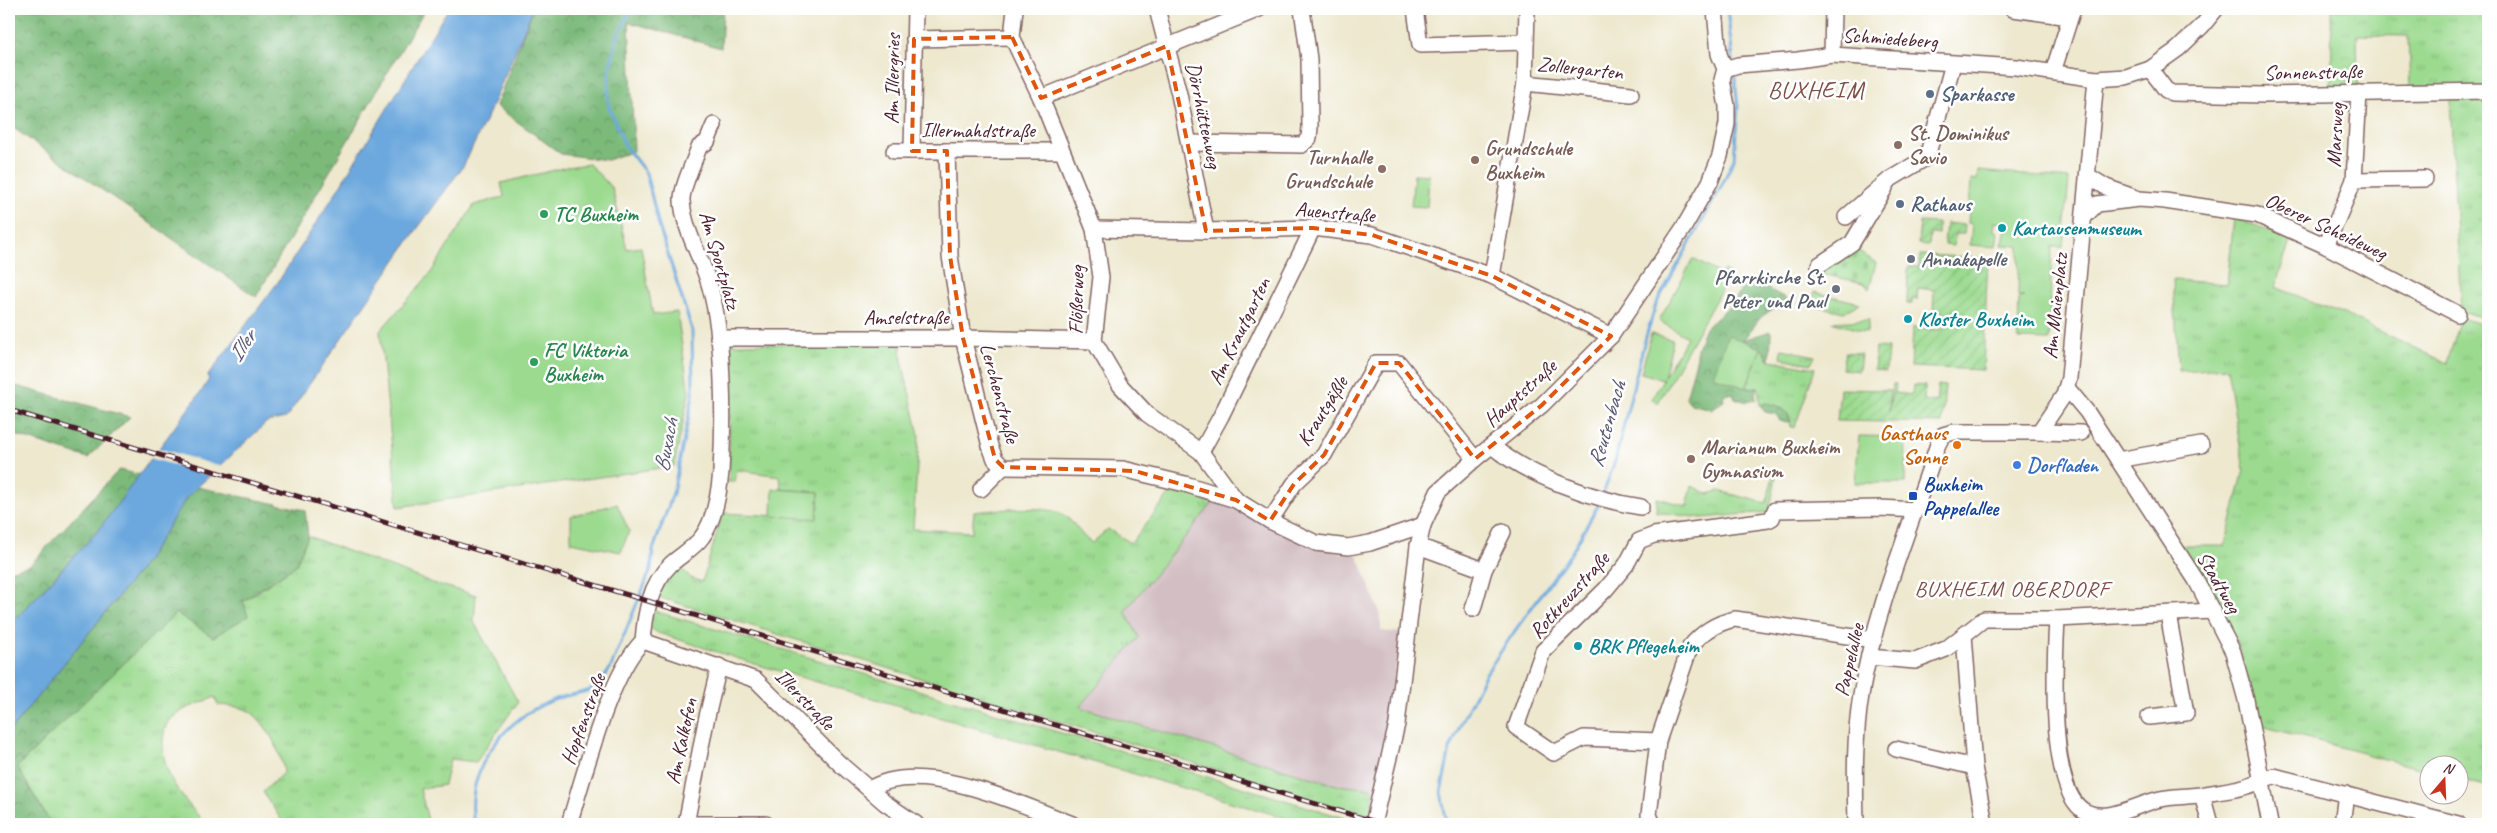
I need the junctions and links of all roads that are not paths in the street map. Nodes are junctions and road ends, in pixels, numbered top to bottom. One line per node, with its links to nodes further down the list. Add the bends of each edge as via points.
1 (915, 9): 14 (street, Am Illergries)
2 (1014, 9): 13 (street, Flößerweg)
3 (1157, 9): 16 (street, Dörrhüttenweg)
4 (1258, 9): 16 (street)
5 (1302, 9): 29 (street, via 1309,79 1310,127 1306,142 1302,145)
6 (1415, 9): 15 (street, via 1420,45)
7 (1527, 9): 15 (street)
8 (1715, 9): 19 (street, Hauptstraße, via 1719,54)
9 (1833, 9): 17 (street)
10 (2013, 9): 12 (street)
11 (2216, 9): 20 (street, Schmiedeberg, via 2178,49)
12 (2071, 13): 21 (street)
13 (1012, 37): 14 (street); 27 (street, Flößerweg)
14 (914, 39): 31 (street, Am Illergries)
15 (1526, 42): 23 (street)
16 (1166, 46): 27 (street); 29 (street, Dörrhüttenweg)
17 (1832, 55): 18 (street, Schmiedeberg); 19 (street, Schmiedeberg)
18 (1953, 64): 21 (street, Schmiedeberg); 36 (street, via 1927,157)
19 (1731, 67): 48 (street, Hauptstraße, via 1722,80 1727,124 1715,170 1684,227)
20 (2150, 69): 22 (street, Schmiedeberg, via 2126,77); 25 (street, Sonnenstraße, via 2172,93)
21 (2053, 72): 22 (street, Schmiedeberg)
22 (2096, 79): 34 (street, Am Maienplatz)
23 (1525, 83): 26 (street, Zollergarten); 46 (street)
24 (2488, 91): 25 (street, Sonnenstraße)
25 (2359, 93): 37 (street, Marsweg)
26 (1631, 94)
27 (1041, 98): 33 (street, Flößerweg)
28 (714, 125): 49 (street, Am Sportplatz, via 707,142 699,147 682,200 711,291)
29 (1189, 143): 43 (street, Dörrhüttenweg)
30 (894, 151): 31 (street, Illermahdstraße)
31 (912, 151): 32 (street, Illermahdstraße)
32 (947, 151): 33 (street, Illermahdstraße); 50 (street, Lerchenstraße, via 950,256)
33 (1062, 151): 42 (street, Flößerweg)
34 (2088, 176): 38 (street, Oberer Scheideweg, via 2106,187); 39 (street, Am Maienplatz)
35 (2425, 179): 37 (street, Marsweg)
36 (1889, 180): 40 (street); 45 (street, via 1852,243)
37 (2354, 180): 44 (street, Marsweg)
38 (2139, 199): 39 (street, Oberer Scheideweg, via 2098,204); 44 (street, Oberer Scheideweg, via 2257,215)
39 (2085, 216): 52 (street, Am Maienplatz)
40 (1846, 217)
41 (1313, 228): 43 (street, Auenstraße); 46 (street, Auenstraße, via 1372,234); 57 (street, Am Krautgarten)
42 (1094, 229): 43 (street, Auenstraße); 51 (street, Flößerweg, via 1102,276)
43 (1206, 231)
44 (2326, 246): 47 (street, Oberer Scheideweg)
45 (1820, 265)
46 (1492, 276): 48 (street, Auenstraße)
47 (2458, 314)
48 (1611, 336): 56 (street, Hauptstraße, via 1542,405)
49 (718, 338): 50 (street, Amselstraße); 75 (street, Am Sportplatz, via 721,471 715,504 701,538 668,567 656,586 645,616)
50 (963, 338): 51 (street, Amselstraße); 60 (street, Lerchenstraße, via 990,446 995,459)
51 (1094, 341): 57 (street, Flößerweg, via 1120,385 1148,414)
52 (2067, 388): 53 (street); 59 (street, Stadtweg)
53 (2039, 432): 54 (street); 64 (street, Pappelallee, via 1954,432 1943,435)
54 (2081, 433)
55 (2201, 445): 59 (street)
56 (1492, 446): 58 (street, Hauptstraße); 63 (street, via 1536,474)
57 (1201, 452): 62 (street, Flößerweg)
58 (1475, 459): 65 (street, Krautgäßle, via 1399,363 1376,363 1324,455 1294,484); 66 (street, Hauptstraße, via 1438,492)
59 (2118, 460): 71 (street, Stadtweg)
60 (1004, 467): 61 (street); 62 (street, Lerchenstraße, via 1129,470)
61 (981, 489)
62 (1236, 500): 65 (street, Flößerweg)
63 (1641, 507)
64 (1916, 510): 76 (street, Pappelallee); 80 (street, Rotkreuzstraße, via 1775,510 1768,520 1654,535 1638,541 1626,565 1606,589 1544,652 1516,726 1554,753 1584,738)
65 (1270, 521): 66 (street, Flößerweg, via 1332,547 1370,543)
66 (1424, 525): 68 (street, Hauptstraße)
67 (1503, 532): 69 (street)
68 (1418, 546): 69 (street); 93 (street, Hauptstraße, via 1397,724)
69 (1484, 570): 70 (street)
70 (1473, 609)
71 (2213, 611): 72 (street); 83 (street, Stadtweg, via 2233,652)
72 (2168, 614): 73 (street); 79 (street, via 2186,713)
73 (2057, 619): 74 (street, via 1984,619); 85 (street, via 2054,673 2058,741 2065,782 2077,805 2087,813 2109,815 2160,799)
74 (1964, 635): 77 (street, via 1946,649 1915,661); 82 (street)
75 (644, 637): 78 (street, Illerstraße); 88 (street, Hopfenstraße, via 632,651 608,704)
76 (1874, 640): 77 (street, Pappelallee); 80 (street, via 1752,620 1722,622 1690,647)
77 (1869, 657): 94 (street, Pappelallee, via 1855,752)
78 (719, 666): 84 (street, Illerstraße, via 760,682 819,744); 89 (street, Am Kalkofen)
79 (2150, 717)
80 (1658, 740): 87 (street)
81 (1896, 749): 82 (street)
82 (1974, 767): 95 (street)
83 (2261, 778): 85 (street, via 2253,784); 86 (street, via 2274,776); 97 (street, Stadtweg)
84 (870, 789): 91 (street, Illerstraße); 92 (street, via 882,783 911,778 957,784)
85 (2202, 794): 96 (street)
86 (2346, 794): 98 (street); 99 (street)
87 (1651, 820)
88 (569, 824)
89 (686, 824): 90 (street)
90 (766, 824)
91 (914, 824)
92 (1072, 824)
93 (1373, 824)
94 (1856, 824)
95 (1985, 824)
96 (2210, 824)
97 (2270, 824)
98 (2342, 824)
99 (2458, 824)

